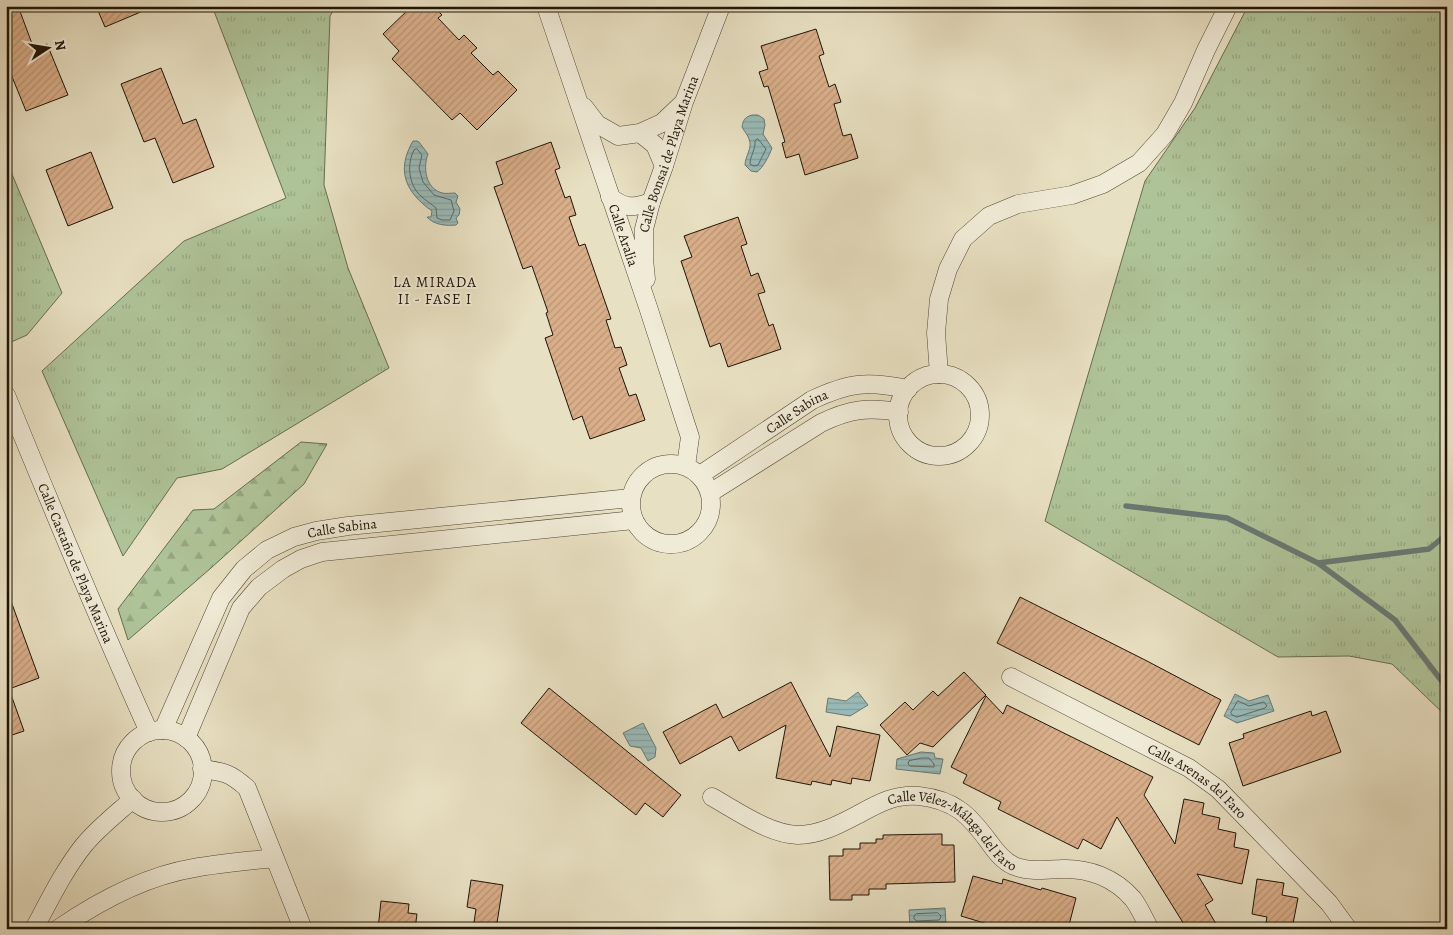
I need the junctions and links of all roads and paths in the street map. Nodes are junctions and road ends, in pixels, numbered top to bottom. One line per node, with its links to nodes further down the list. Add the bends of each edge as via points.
1 (546, 6): 4 (street, Calle Aralia)
2 (721, 6): 5 (street, Calle Bonsai de Playa Marina)
3 (1228, 6): 13 (street, via 1165,134 1139,163 1095,187 1072,195 1018,204 989,216 963,239 948,269 940,299 936,333)
4 (577, 98): 7 (street, via 597,124); 8 (street, Calle Aralia)
5 (684, 102): 6 (street, via 662,123); 9 (street, Calle Bonsai de Playa Marina)
6 (640, 133): 7 (street); 9 (street, via 655,145)
7 (618, 136): 8 (street, via 604,150)
8 (600, 166): 10 (street, Calle Aralia)
9 (664, 166): 11 (street, Calle Bonsai de Playa Marina)
10 (610, 197): 11 (street, via 621,206 637,207); 12 (street, Calle Aralia)
11 (651, 202): 12 (street, Calle Bonsai de Playa Marina, via 644,229)
12 (648, 307): 17 (street, Calle Aralia, via 690,437)
13 (940, 374): 14 (street, via 926,376); 16 (street, via 954,376 974,394 980,419 969,442 959,451 947,455 934,456 922,452 902,434)
14 (908, 389): 16 (street); 17 (street, Calle Sabina, via 856,384 833,390)
15 (6, 395): 22 (street, Calle Castaño de Playa Marina, via 108,643)
16 (899, 412): 18 (street, Calle Sabina, via 861,409 838,414)
17 (693, 471): 18 (street); 19 (street, via 674,463 649,470 640,478)
18 (710, 493): 20 (street, via 711,511 706,524 698,535 685,542 672,545 658,543 645,536)
19 (631, 498): 20 (street); 22 (street, Calle Sabina, via 348,526 294,537 268,550 244,569 221,598)
20 (634, 520): 23 (street, Calle Sabina, via 322,552 301,559 259,587 241,608)
21 (1011, 677): 32 (street, Calle Arenas del Faro, via 1189,768 1218,789 1329,903)
22 (156, 731): 23 (street, via 169,730); 26 (street, via 133,741 125,751 121,776)
23 (186, 738): 24 (street, via 200,755)
24 (202, 769): 26 (street, via 194,796 184,805 170,811 156,811); 27 (street, via 233,776 246,788)
25 (712, 797): 31 (street, Calle Vélez-Málaga del Faro, via 771,829 797,835 837,826 899,796 938,800 957,807 973,820 1000,857 1013,865 1028,870 1076,868 1106,878 1134,900)
26 (133, 799): 28 (street, via 84,844)
27 (274, 858): 29 (street, via 192,868 153,878 111,896); 30 (street)
28 (34, 929)
29 (58, 929)
30 (303, 929)
31 (1150, 929)
32 (1348, 929)

